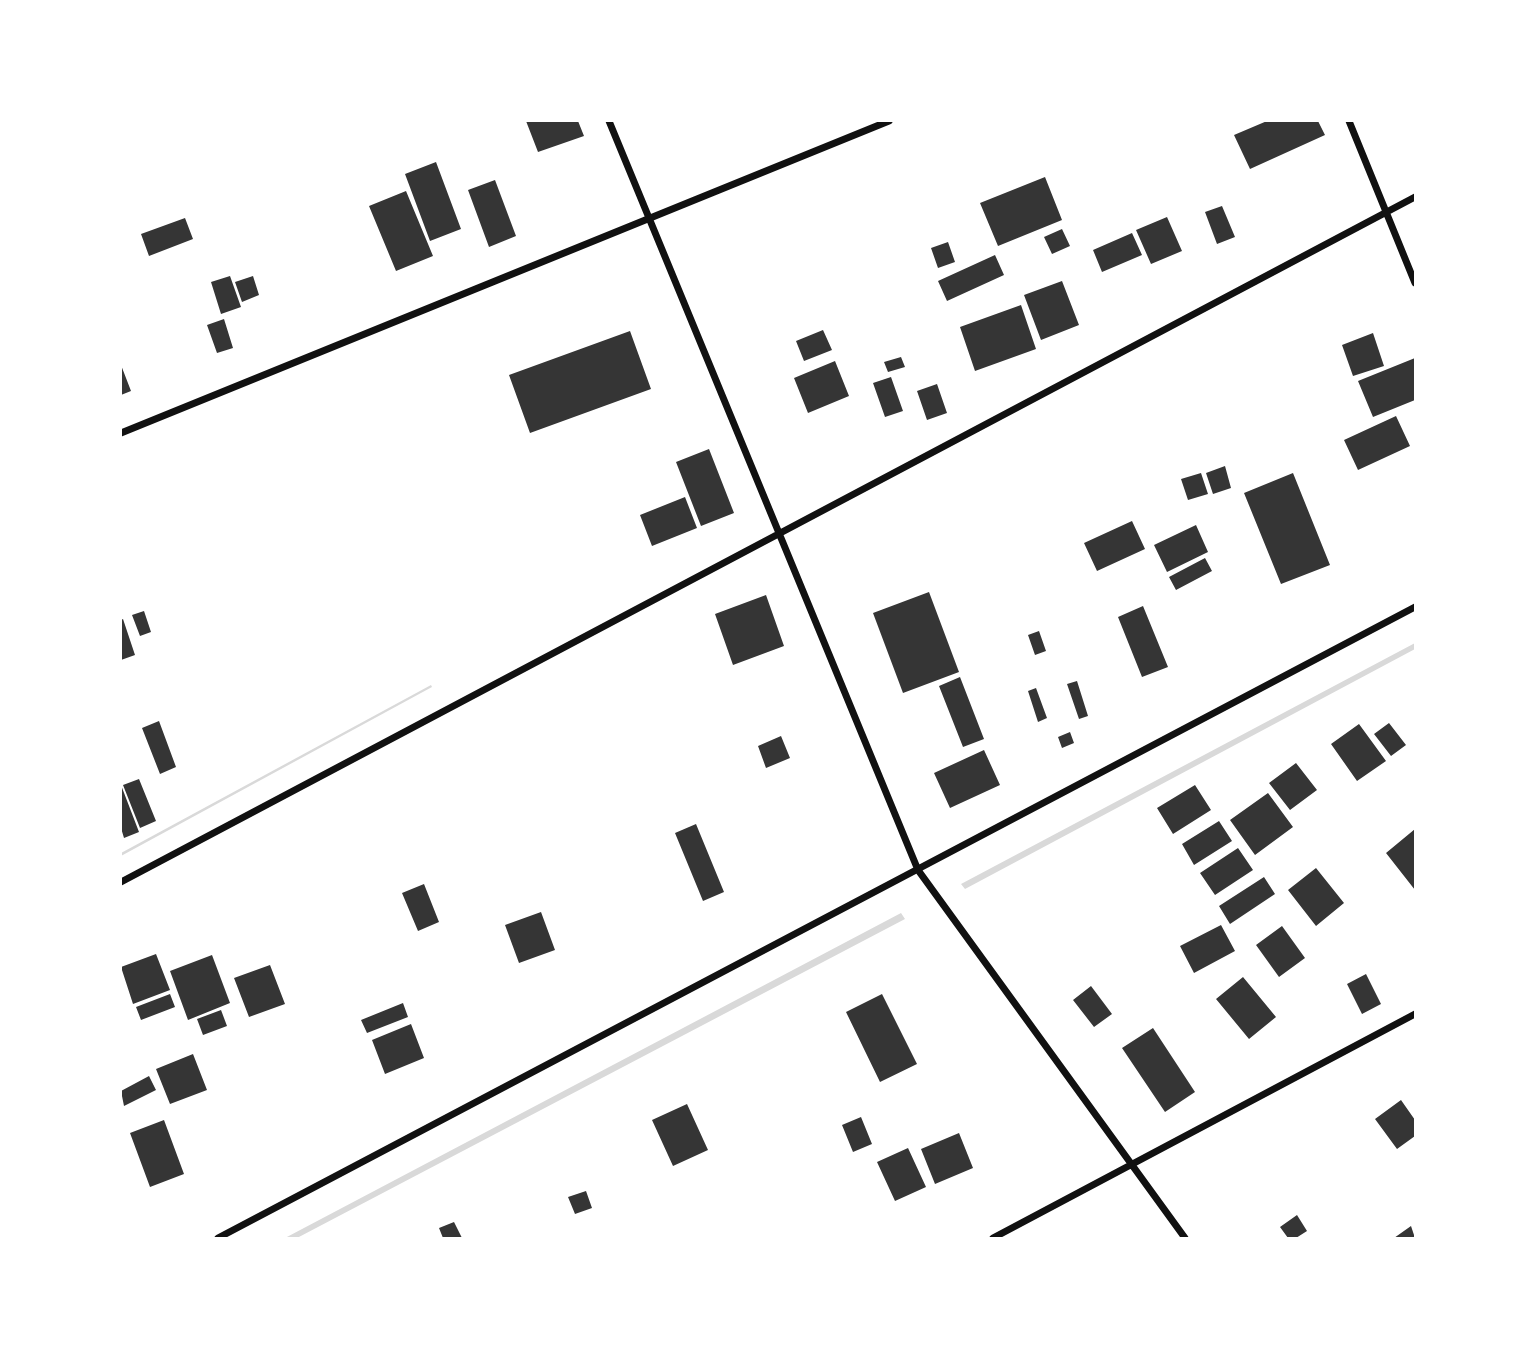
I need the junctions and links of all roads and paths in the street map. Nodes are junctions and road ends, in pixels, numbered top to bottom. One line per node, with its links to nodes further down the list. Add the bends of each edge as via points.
1 (610, 121): 6 (street)
2 (889, 121): 6 (street)
3 (1349, 121): 5 (street)
4 (1415, 197): 5 (street)
5 (1386, 212): 7 (street); 9 (street)
6 (650, 218): 8 (street); 9 (street)
7 (1415, 283)
8 (121, 433)
9 (778, 534): 11 (street); 12 (street)
10 (1415, 607): 11 (street)
11 (918, 870): 14 (street); 15 (street)
12 (121, 882)
13 (1415, 1014): 14 (street)
14 (1132, 1164): 16 (street); 17 (street)
15 (218, 1238)
16 (993, 1238)
17 (1185, 1238)

